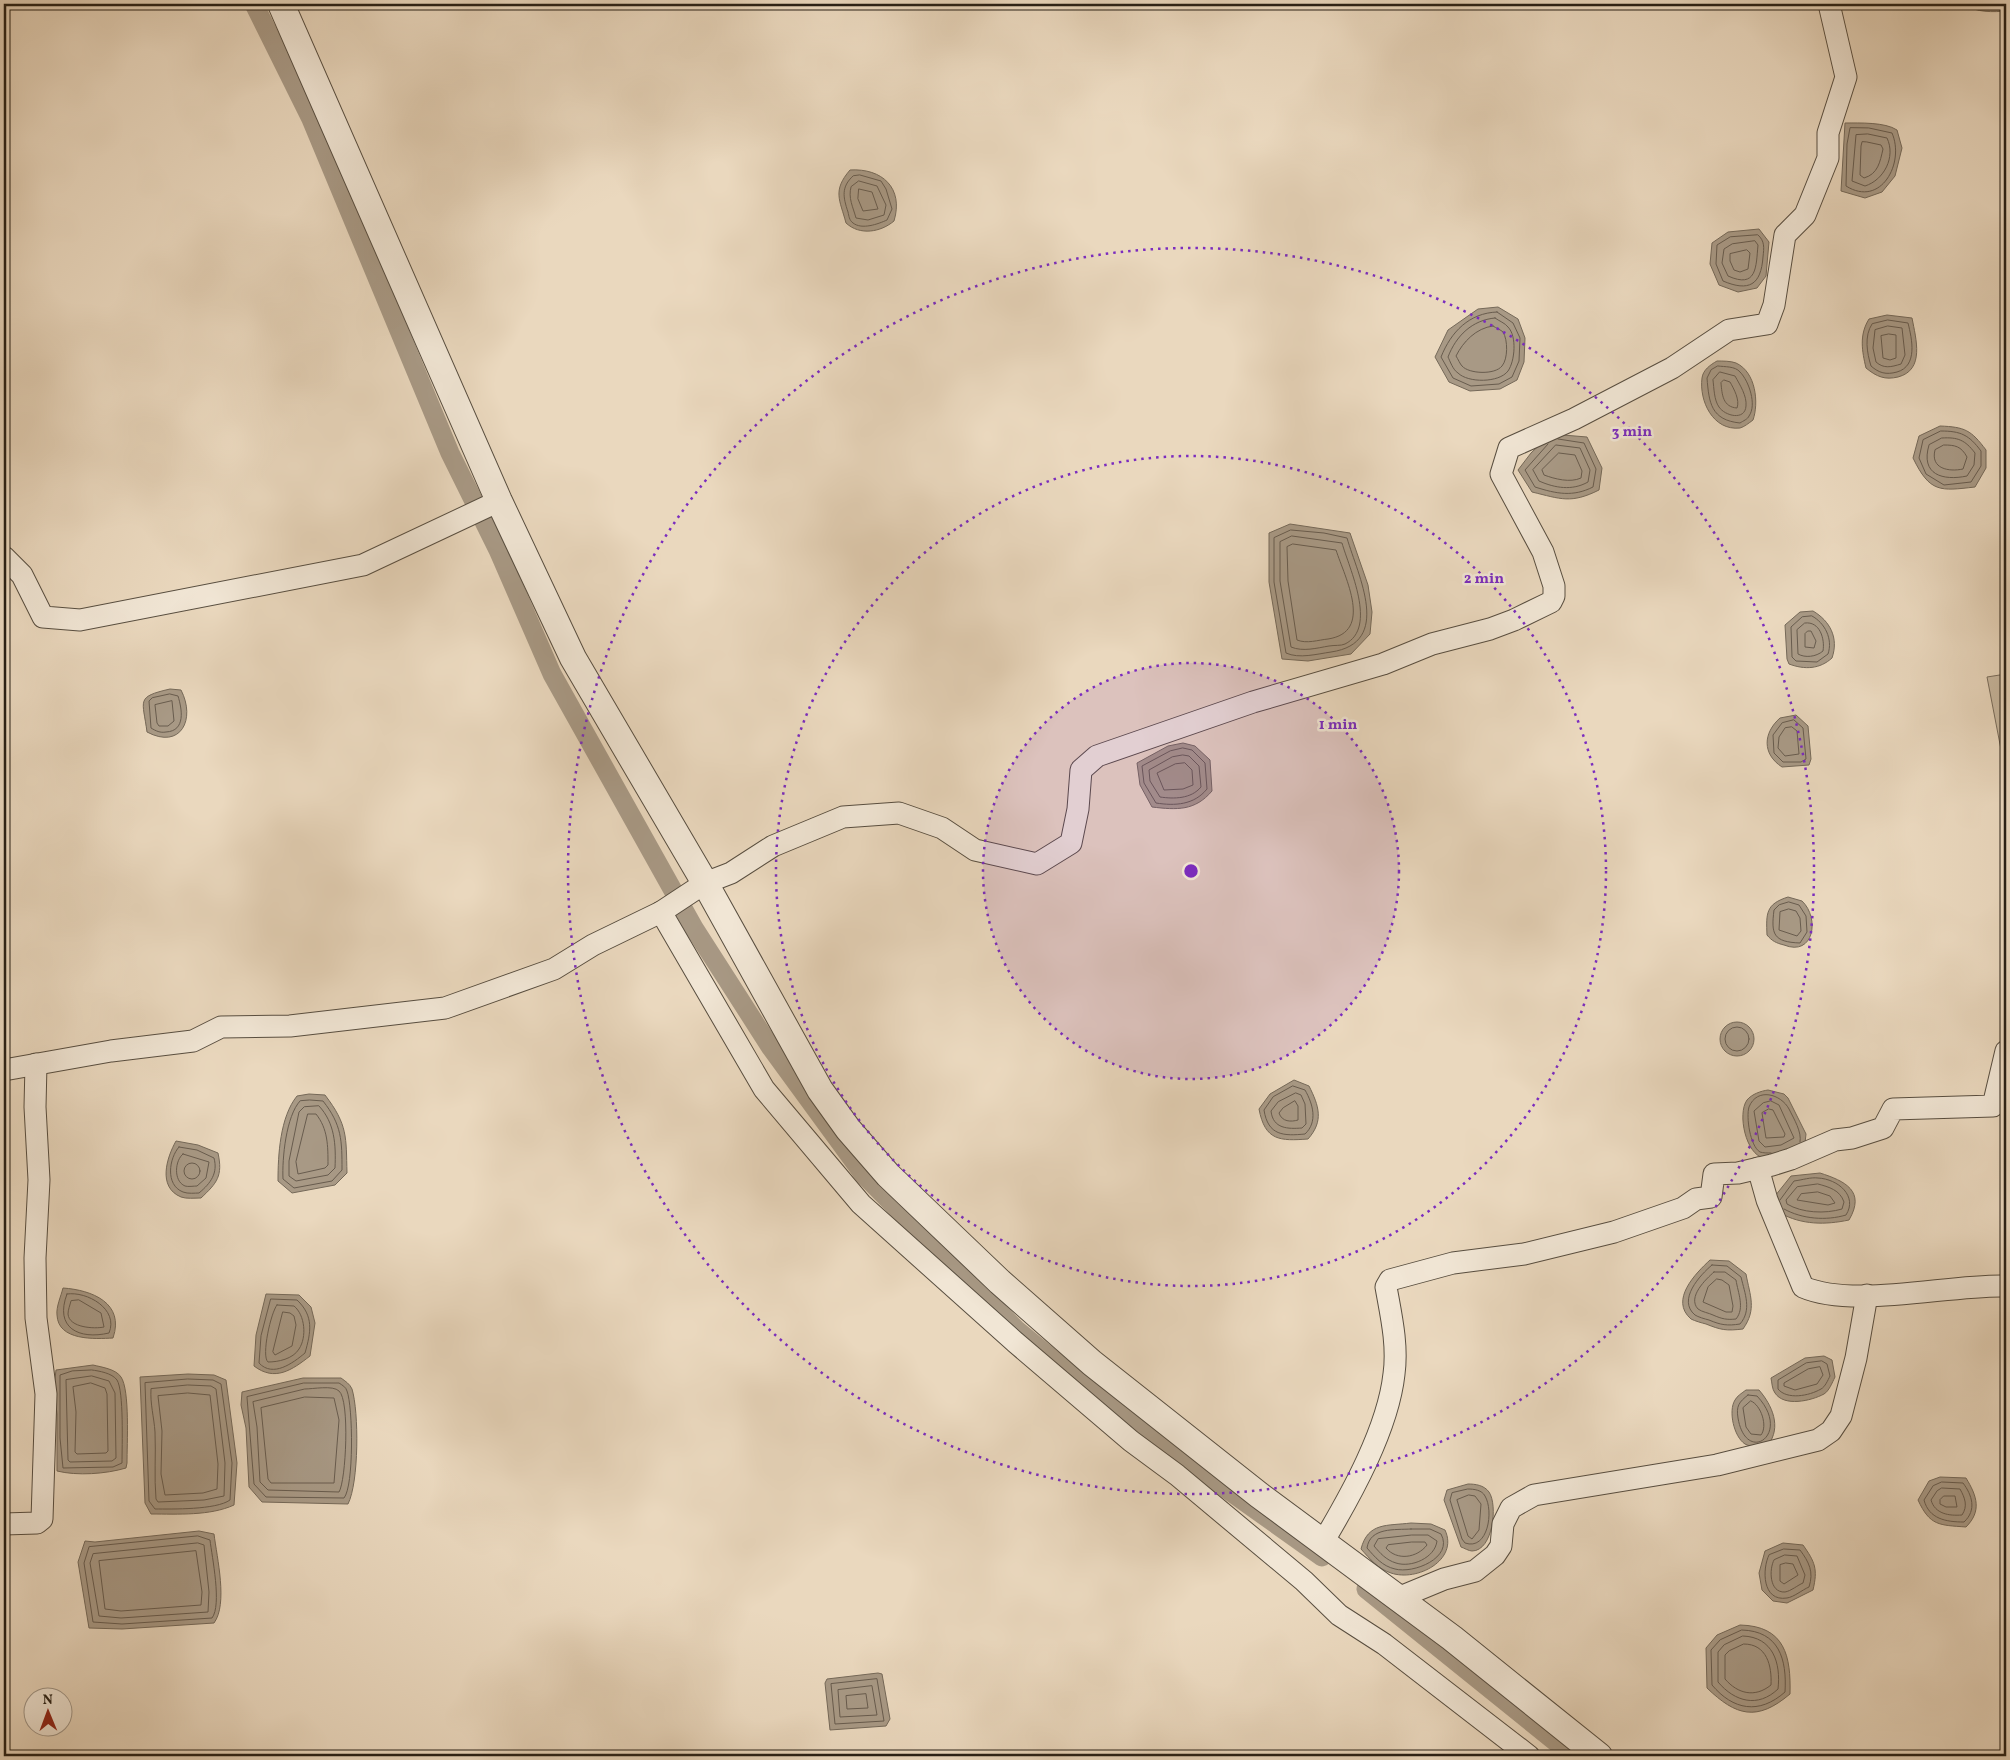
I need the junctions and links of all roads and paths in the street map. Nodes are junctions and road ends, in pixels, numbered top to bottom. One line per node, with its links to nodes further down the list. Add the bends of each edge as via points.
1 (281, 4): 3 (street)
2 (1829, 4): 5 (street, via 1846,78 1828,133 1828,158 1805,215 1785,235 1774,305 1767,324 1729,330 1672,368 1574,419 1509,448 1501,474 1543,552 1554,586 1551,602 1498,626 1253,702 1097,756 1081,770 1071,843 1037,864 975,850 942,828 899,813 879,812 844,817 809,830 773,846 731,873)
3 (499, 501): 4 (street, via 363,565 80,620 43,617 22,575); 5 (street, via 574,658)
4 (4, 557)
5 (705, 883): 6 (street); 14 (street, via 820,1090 888,1175 1092,1364)
6 (661, 912): 8 (street, via 593,945 554,969 445,1008 290,1026 221,1027 193,1041); 16 (street, via 764,1089 861,1204 1015,1342 1304,1581 1339,1615 1384,1644)
7 (2006, 1051): 10 (street, via 1993,1106 1893,1109 1883,1128 1835,1140 1791,1160)
8 (36, 1064): 9 (street); 13 (street, via 39,1180 36,1318 46,1394 42,1519 37,1523)
9 (4, 1070)
10 (1758, 1168): 12 (street, via 1767,1200 1803,1287 1815,1292); 14 (street, via 1714,1174 1711,1196 1614,1232 1524,1254 1453,1263 1390,1280 1386,1287 1395,1336 1394,1374 1384,1414 1357,1483)
11 (2006, 1286): 12 (street)
12 (1867, 1295): 15 (street, via 1841,1416 1831,1431 1818,1440 1717,1465 1534,1496 1511,1508 1504,1524 1501,1546 1475,1571 1444,1579)
13 (4, 1524)
14 (1323, 1542): 15 (street)
15 (1398, 1598): 17 (street)
16 (1530, 1756)
17 (1599, 1756)

